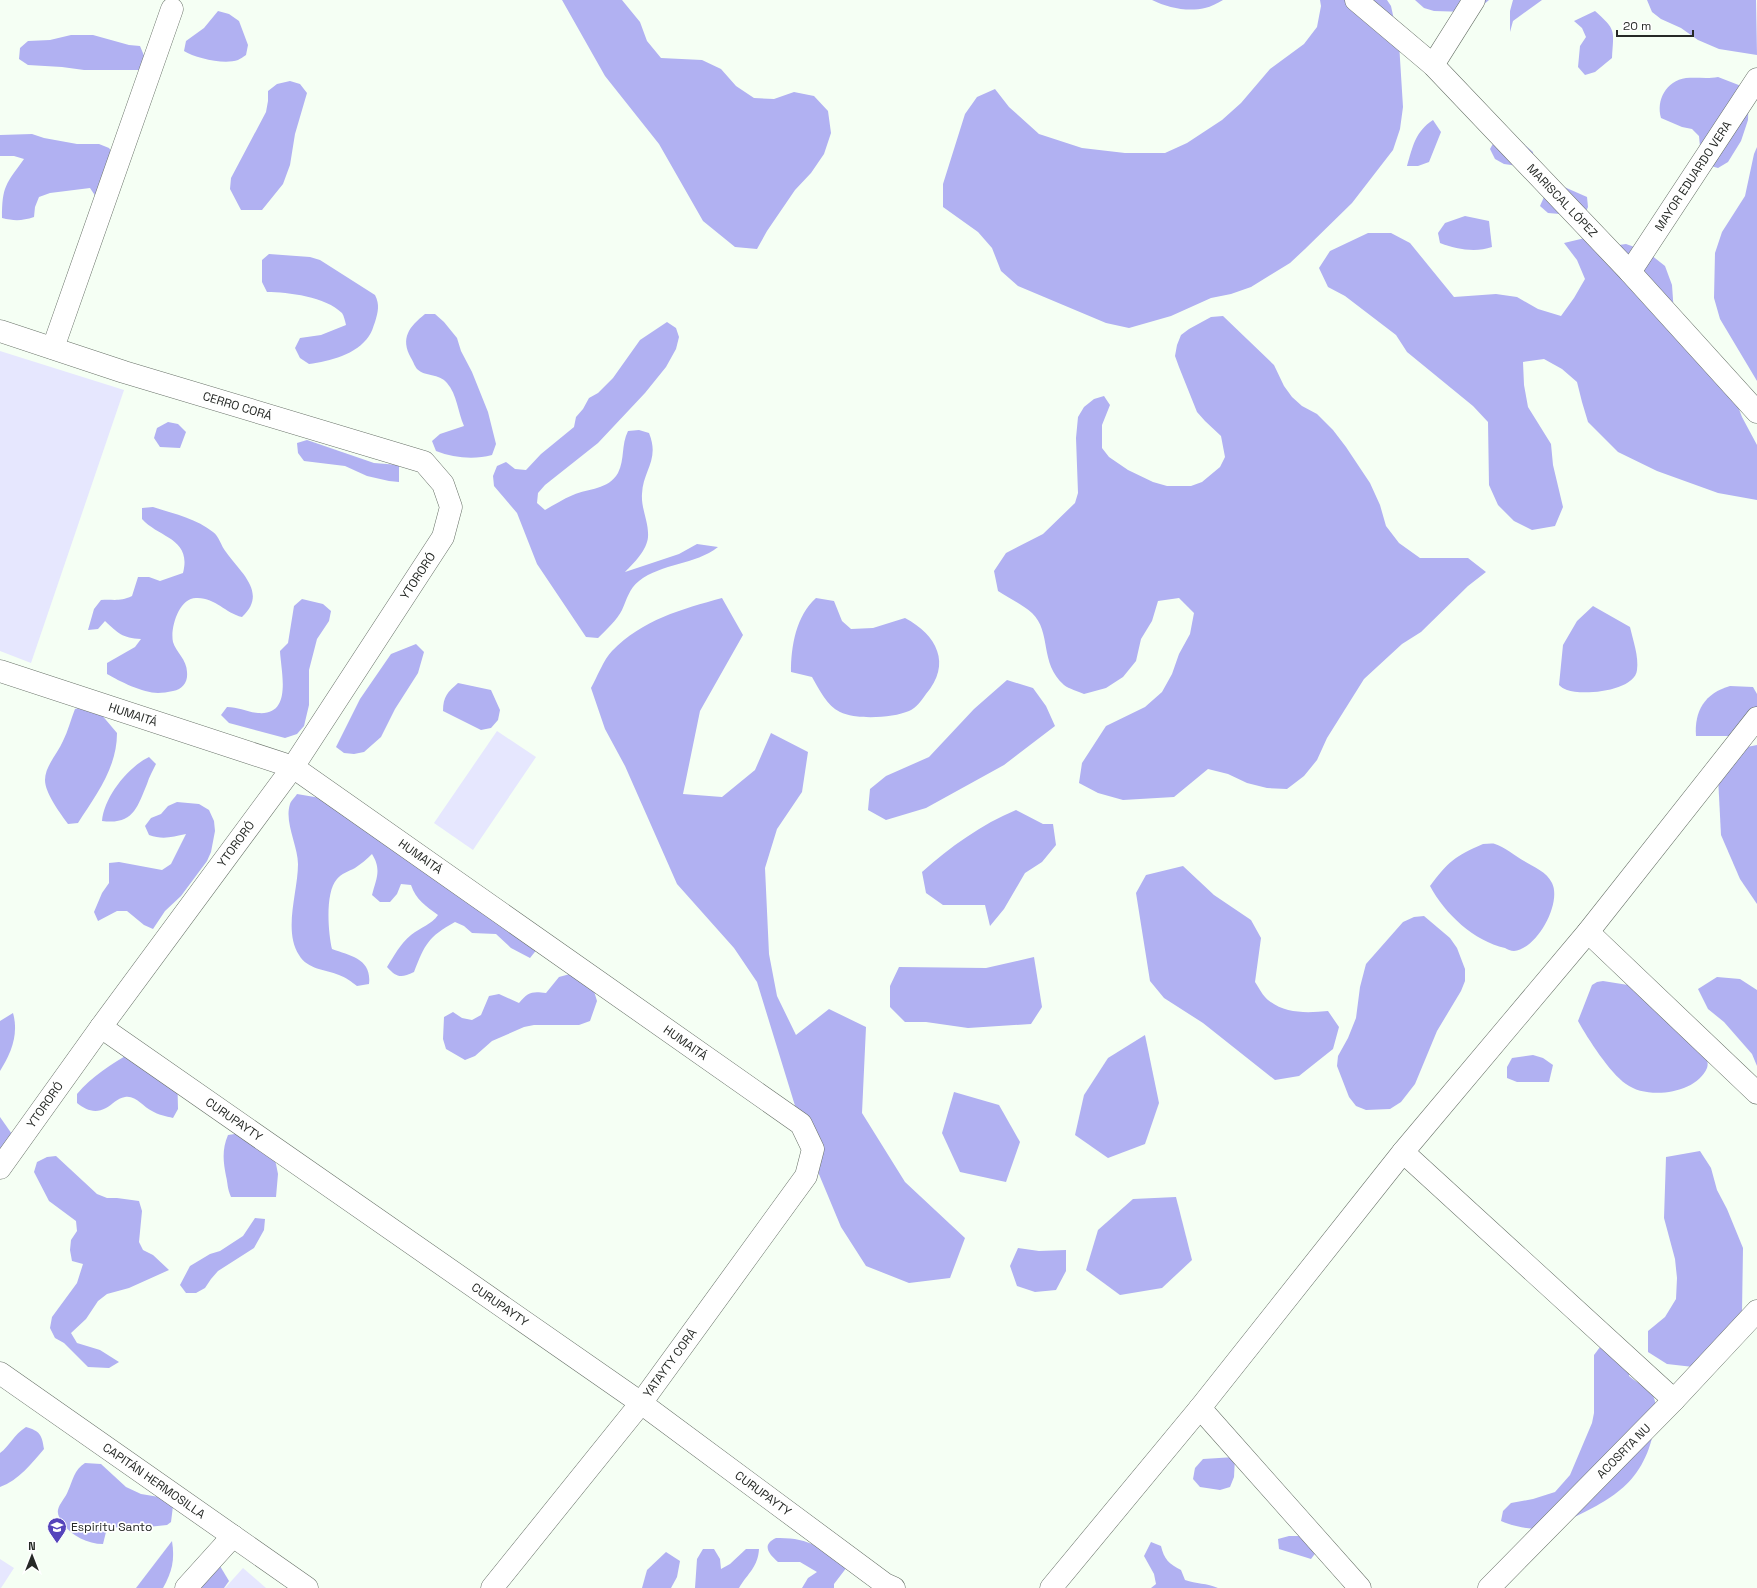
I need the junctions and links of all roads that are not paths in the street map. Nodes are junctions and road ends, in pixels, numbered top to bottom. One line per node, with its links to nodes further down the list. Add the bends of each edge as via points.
1 (1356, 0): 4 (street, MARISCAL LÓPEZ)
2 (1474, 0): 4 (street)
3 (172, 9): 8 (street)
4 (1434, 65): 6 (street, MARISCAL LÓPEZ)
5 (1757, 79): 6 (street, MAYOR EDUARDO VERA)
6 (1630, 272): 9 (street, MARISCAL LÓPEZ)
7 (0, 331): 8 (street, CERRO CORÁ)
8 (54, 348): 10 (street, CERRO CORÁ, via 124,372 424,462 443,484)
9 (1757, 412)
10 (451, 507): 13 (street, YTORORÓ, via 443,537)
11 (0, 670): 13 (street, HUMAITÁ)
12 (1757, 718): 14 (street)
13 (293, 767): 15 (street, YTORORÓ); 17 (street, HUMAITÁ)
14 (1588, 932): 16 (street); 18 (street)
15 (101, 1027): 19 (street, YTORORÓ); 23 (street, CURUPAYTY)
16 (1757, 1093)
17 (801, 1124): 23 (street, YATAYTY CORÁ, via 813,1149 806,1176)
18 (1403, 1152): 22 (street); 24 (street)
19 (0, 1168)
20 (1757, 1311): 22 (street, ACOSRTA NU)
21 (0, 1373): 25 (street, CAPITÁN HERMOSILLA)
22 (1674, 1400): 32 (street, ACOSRTA NU)
23 (641, 1403): 28 (street, YATAYTY CORÁ); 29 (street, CURUPAYTY, via 884,1584)
24 (1200, 1408): 30 (street); 31 (street)
25 (233, 1536): 26 (street); 27 (street, CAPITÁN HERMOSILLA)
26 (186, 1588)
27 (307, 1588)
28 (492, 1588)
29 (894, 1588)
30 (1051, 1588)
31 (1360, 1588)
32 (1489, 1588)

